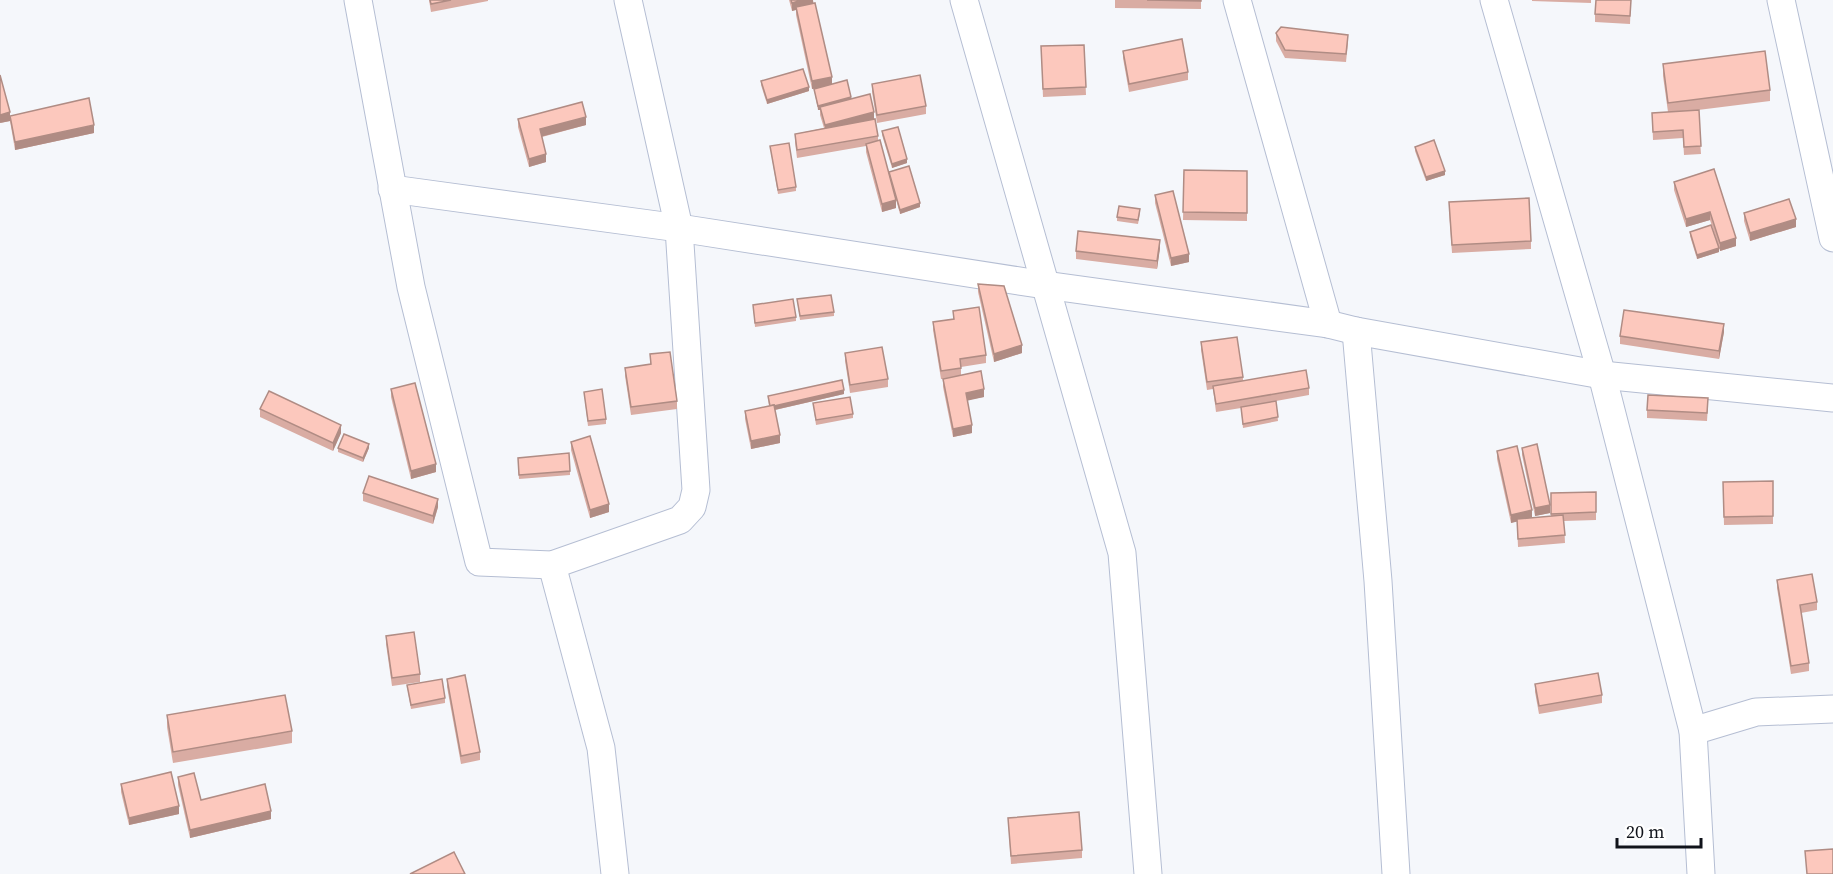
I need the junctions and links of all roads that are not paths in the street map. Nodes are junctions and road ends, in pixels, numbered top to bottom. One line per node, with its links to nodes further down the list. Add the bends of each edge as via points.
1 (358, 0): 7 (street)
2 (628, 0): 8 (street)
3 (964, 0): 10 (street)
4 (1237, 0): 11 (street)
5 (1494, 0): 13 (street)
6 (1782, 0): 9 (street)
7 (392, 189): 8 (street); 15 (street, via 411,287 479,562)
8 (679, 228): 10 (street); 15 (street, via 696,490 692,507 680,520)
9 (1833, 238)
10 (1045, 285): 11 (street); 19 (street, via 1122,553)
11 (1328, 324): 12 (street)
12 (1356, 331): 13 (street); 20 (street, via 1378,581)
13 (1602, 375): 14 (street); 17 (street)
14 (1833, 398)
15 (552, 565): 18 (street, via 601,748)
16 (1833, 709): 17 (street, via 1756,712)
17 (1692, 731): 21 (street)
18 (615, 874)
19 (1149, 874)
20 (1396, 874)
21 (1701, 874)

